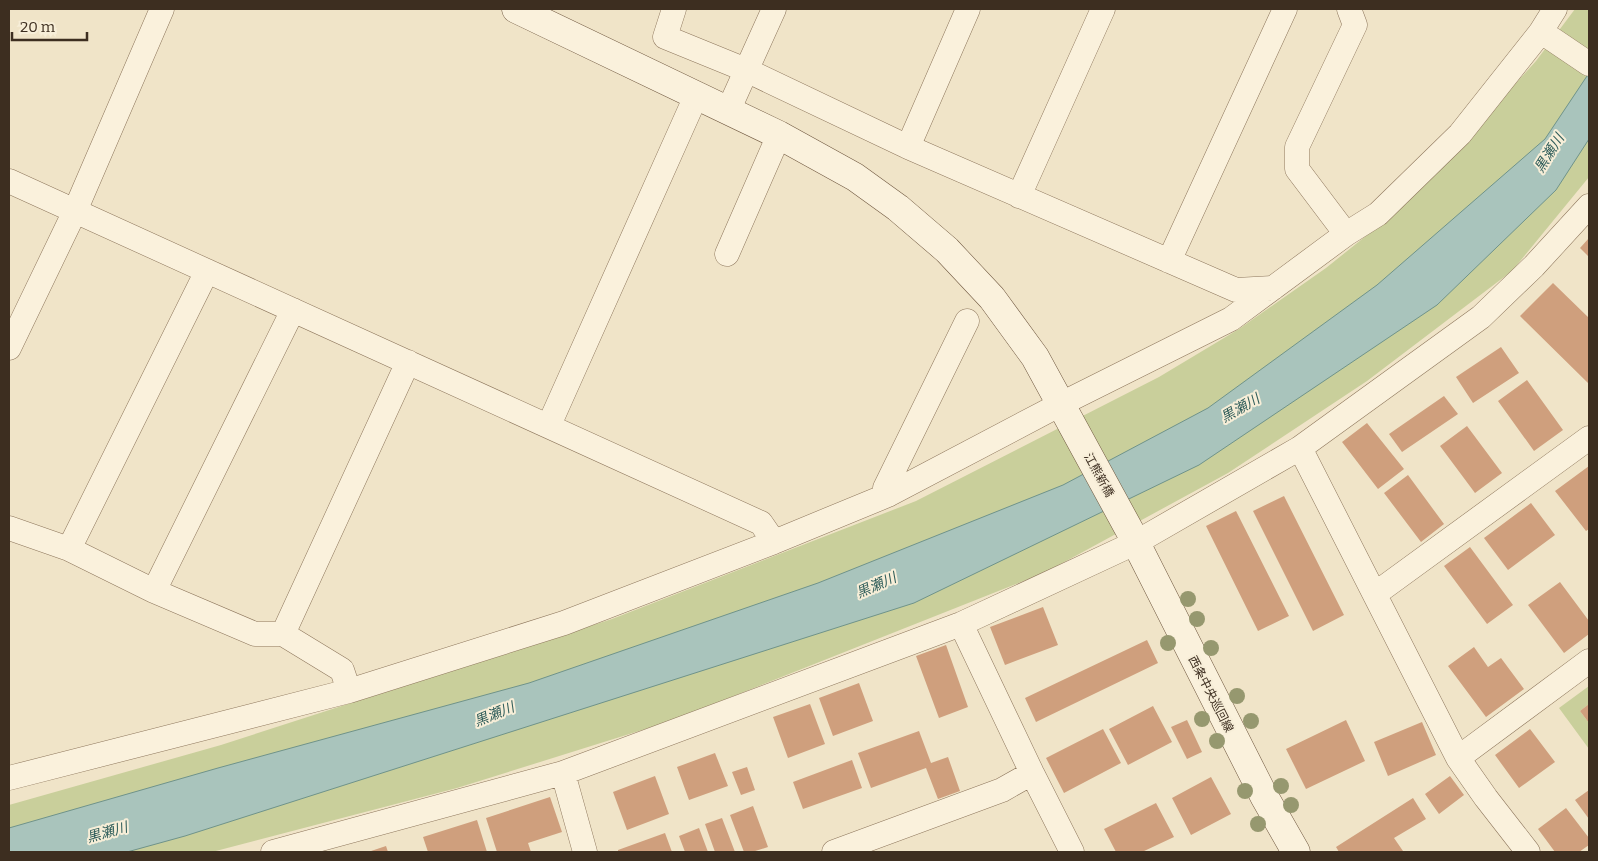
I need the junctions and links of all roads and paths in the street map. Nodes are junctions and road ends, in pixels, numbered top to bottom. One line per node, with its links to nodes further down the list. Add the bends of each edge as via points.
1 (162, 9): 20 (street)
2 (516, 9): 13 (street, 江熊新橋)
3 (674, 9): 12 (street, via 665,37)
4 (774, 9): 12 (street)
5 (968, 9): 16 (street)
6 (1104, 9): 18 (street)
7 (1285, 9): 23 (street)
8 (1349, 9): 21 (street, via 1355,25 1297,147 1297,169)
9 (1556, 9): 10 (street)
10 (1545, 35): 11 (street); 21 (street, via 1460,134 1378,214)
11 (1589, 64)
12 (746, 70): 14 (street); 16 (street)
13 (696, 96): 14 (street, 江熊新橋); 31 (street)
14 (728, 111): 15 (street, 江熊新橋)
15 (779, 135): 22 (street); 30 (street, 江熊新橋, via 855,177 947,250 992,298 1035,357)
16 (908, 148): 18 (street)
17 (9, 181): 20 (street)
18 (1019, 196): 23 (street)
19 (1589, 206): 33 (street, via 1481,317)
20 (75, 212): 24 (street); 28 (street)
21 (1346, 234): 25 (street)
22 (728, 254)
23 (1169, 261): 25 (street, via 1236,290)
24 (207, 271): 26 (street); 38 (street)
25 (1273, 288): 30 (street, via 1230,319)
26 (293, 310): 29 (street); 39 (street)
27 (967, 321): 34 (street, via 885,488)
28 (9, 348)
29 (408, 362): 31 (street); 42 (street)
30 (1064, 411): 34 (street); 36 (street, 江熊新橋)
31 (549, 425): 37 (street, via 762,523)
32 (1589, 438): 40 (street)
33 (1300, 448): 36 (street); 40 (street)
34 (888, 495): 37 (street)
35 (9, 528): 38 (street)
36 (1133, 538): 41 (street); 53 (street, 西条中央巡回線, via 1259,788)
37 (774, 542): 44 (street, via 564,623)
38 (69, 549): 39 (street)
39 (154, 591): 42 (street, via 255,634)
40 (1375, 594): 45 (street)
41 (961, 624): 46 (street); 47 (street)
42 (283, 634): 44 (street, via 342,670)
43 (1589, 661): 45 (street)
44 (349, 691): 48 (street)
45 (1458, 758): 54 (street)
46 (563, 773): 49 (street); 50 (street)
47 (1032, 773): 51 (street, via 1002,790); 52 (street)
48 (9, 778)
49 (273, 852)
50 (585, 852)
51 (834, 852)
52 (1072, 852)
53 (1296, 852)
54 (1528, 852)

